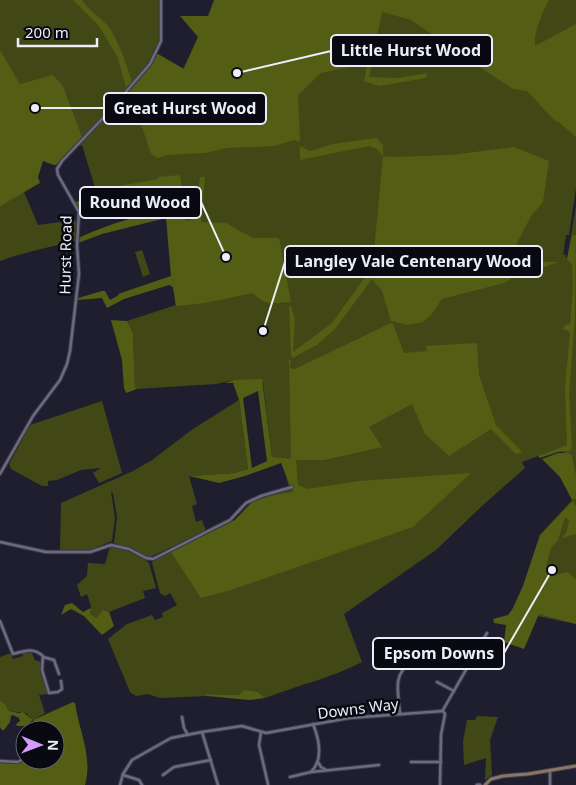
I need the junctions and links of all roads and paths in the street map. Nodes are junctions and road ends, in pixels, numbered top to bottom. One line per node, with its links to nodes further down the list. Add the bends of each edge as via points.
1 (161, 0): 2 (street, Hurst Road, via 162,42 150,64 57,169 79,212 78,274 70,351 60,380 33,416)
2 (0, 474)
3 (292, 488): 6 (street, via 246,503 230,520 153,559 111,545 90,552 46,552)
4 (0, 537): 6 (street)
5 (0, 542): 6 (street)
6 (4, 542)
7 (0, 621): 10 (street, via 13,654 30,650)
8 (486, 633): 14 (street)
9 (442, 646): 16 (street, via 418,656 404,668 398,682)
10 (43, 656): 11 (street, via 54,660); 12 (street, via 42,670 49,693 62,689)
11 (59, 674)
12 (61, 681)
13 (437, 682): 14 (street)
14 (454, 691): 15 (street)
15 (443, 711): 16 (street, Downs Way); 27 (street)
16 (400, 714): 18 (street, Downs Way)
17 (182, 717): 21 (street)
18 (313, 724): 20 (street, Downs Way); 25 (street, via 318,742)
19 (202, 732): 20 (street, Downs Way, via 242,726); 21 (street, Downs Way); 22 (street)
20 (261, 732): 36 (street, via 259,746)
21 (188, 735): 33 (street, Downs Way, via 170,738 134,759)
22 (211, 760): 34 (street, via 174,767); 39 (street)
23 (0, 761): 24 (street)
24 (15, 762)
25 (318, 762): 30 (street); 32 (street)
26 (411, 762): 27 (street)
27 (441, 762): 40 (street)
28 (379, 766): 30 (street)
29 (576, 766): 31 (main road)
30 (326, 770): 32 (street)
31 (550, 770): 41 (main road, via 503,776 491,779); 42 (street)
32 (311, 772): 35 (street)
33 (123, 775): 37 (street); 38 (street, via 139,780)
34 (163, 775)
35 (290, 777)
36 (268, 784)
37 (120, 785)
38 (142, 785)
39 (218, 785)
40 (440, 785)
41 (485, 785)
42 (550, 785)

